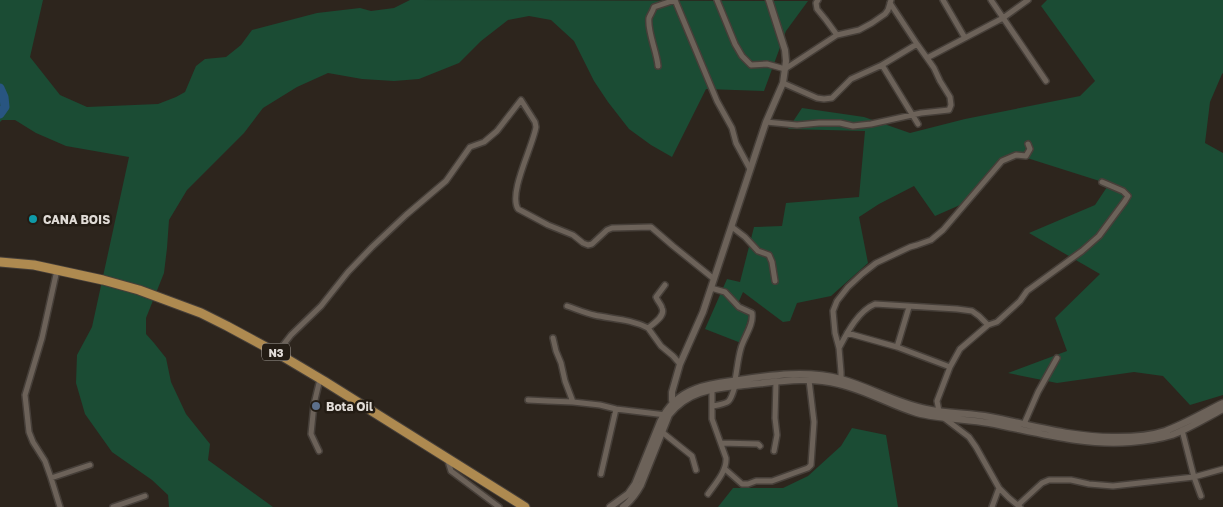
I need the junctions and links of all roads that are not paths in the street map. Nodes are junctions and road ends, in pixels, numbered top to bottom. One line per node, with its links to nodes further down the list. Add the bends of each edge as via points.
1 (675, 0): 15 (street, via 654,7 649,19); 23 (street)
2 (717, 0): 16 (street, via 734,44 746,61 751,65 766,64)
3 (769, 0): 16 (street, via 785,50)
4 (818, 0): 10 (street, via 817,9)
5 (942, 0): 11 (street)
6 (991, 0): 9 (street)
7 (1028, 0): 9 (street)
8 (890, 1): 10 (street, via 885,14 872,23); 12 (street)
9 (1003, 18): 11 (street); 17 (street)
10 (837, 35): 16 (street)
11 (964, 38): 13 (street)
12 (917, 44): 13 (street); 14 (street)
13 (927, 58): 19 (street, via 950,97 951,105 949,110)
14 (882, 65): 18 (street, via 851,79 832,98 817,98); 19 (street)
15 (658, 66)
16 (785, 69): 18 (street)
17 (1046, 81)
18 (783, 83): 20 (street)
19 (912, 114): 20 (street, via 853,126); 21 (street)
20 (766, 122): 23 (street)
21 (918, 124)
22 (1028, 144): 39 (street, via 1030,149 1026,156 1016,155 1002,161 931,240 876,262 848,287 833,311)
23 (750, 169): 25 (street)
24 (1102, 182): 34 (street, via 1128,196 1104,230 1082,251 1027,291 997,322)
25 (732, 227): 28 (street); 29 (street, via 758,251 769,255)
26 (0, 262): 27 (highway, N3)
27 (57, 270): 40 (highway, N3, via 120,284 174,302); 74 (street, via 25,395 29,432)
28 (714, 279): 31 (street); 40 (street, via 651,226 612,228 588,244 518,209 515,197 536,127 521,100 497,131 484,142 470,147 442,185 372,246)
29 (775, 281)
30 (665, 285): 35 (street, via 656,297 663,312)
31 (711, 288): 42 (street); 48 (street, via 724,292 739,307 752,313)
32 (567, 306): 35 (street)
33 (909, 307): 34 (street, via 972,312); 36 (street, via 875,304 868,307); 38 (street)
34 (988, 325): 43 (street, via 960,350)
35 (648, 328): 42 (street)
36 (847, 334): 38 (street); 39 (street)
37 (553, 338): 51 (street)
38 (897, 347): 43 (street)
39 (838, 348): 47 (street)
40 (277, 353): 44 (highway, N3)
41 (1058, 358): 60 (street)
42 (680, 364): 53 (street, via 672,392)
43 (950, 367): 57 (street, via 937,401)
44 (320, 378): 65 (street, via 311,434); 67 (highway, N3)
45 (809, 380): 46 (street); 47 (street); 69 (street, via 814,422 811,465 772,481 748,484 742,484)
46 (776, 381): 48 (street); 66 (street, via 777,435)
47 (841, 382): 48 (street, via 806,374); 57 (street, via 892,400); 59 (street, via 918,413)
48 (735, 383): 49 (street); 53 (street, via 694,389 677,399); 54 (street, via 730,401)
49 (712, 389): 53 (street); 54 (street)
50 (528, 400): 51 (street)
51 (573, 402): 55 (street)
52 (1223, 403): 60 (street, via 1164,431 1137,436 1116,438 1068,434)
53 (674, 406): 58 (street)
54 (713, 406): 63 (street, via 712,419)
55 (616, 409): 58 (street); 72 (street)
56 (1223, 409): 61 (street)
57 (939, 411): 59 (street); 60 (street)
58 (667, 415): 62 (street); 86 (street, via 635,484 628,494)
59 (944, 418): 61 (street, via 1103,443 1148,440); 75 (street, via 969,437)
60 (1024, 424)
61 (1182, 430): 73 (street)
62 (662, 432): 71 (street, via 692,456); 87 (street, via 641,485)
63 (721, 443): 64 (street); 69 (street, via 727,463)
64 (760, 446)
65 (319, 451)
66 (774, 451)
67 (447, 458): 77 (highway, N3); 83 (street, via 451,470)
68 (90, 465): 74 (street)
69 (724, 469): 76 (street)
70 (1223, 469): 73 (street)
71 (696, 470)
72 (601, 474)
73 (1194, 477): 79 (street); 80 (street, via 1113,486 1049,480)
74 (51, 478): 81 (street)
75 (999, 488): 80 (street); 88 (street)
76 (708, 494)
77 (506, 495): 84 (highway, N3); 85 (street)
78 (145, 496): 82 (street)
79 (1201, 496)
80 (1019, 506)
81 (60, 507)
82 (113, 507)
83 (499, 507)
84 (525, 507)
85 (530, 507)
86 (610, 507)
87 (623, 507)
88 (992, 507)

